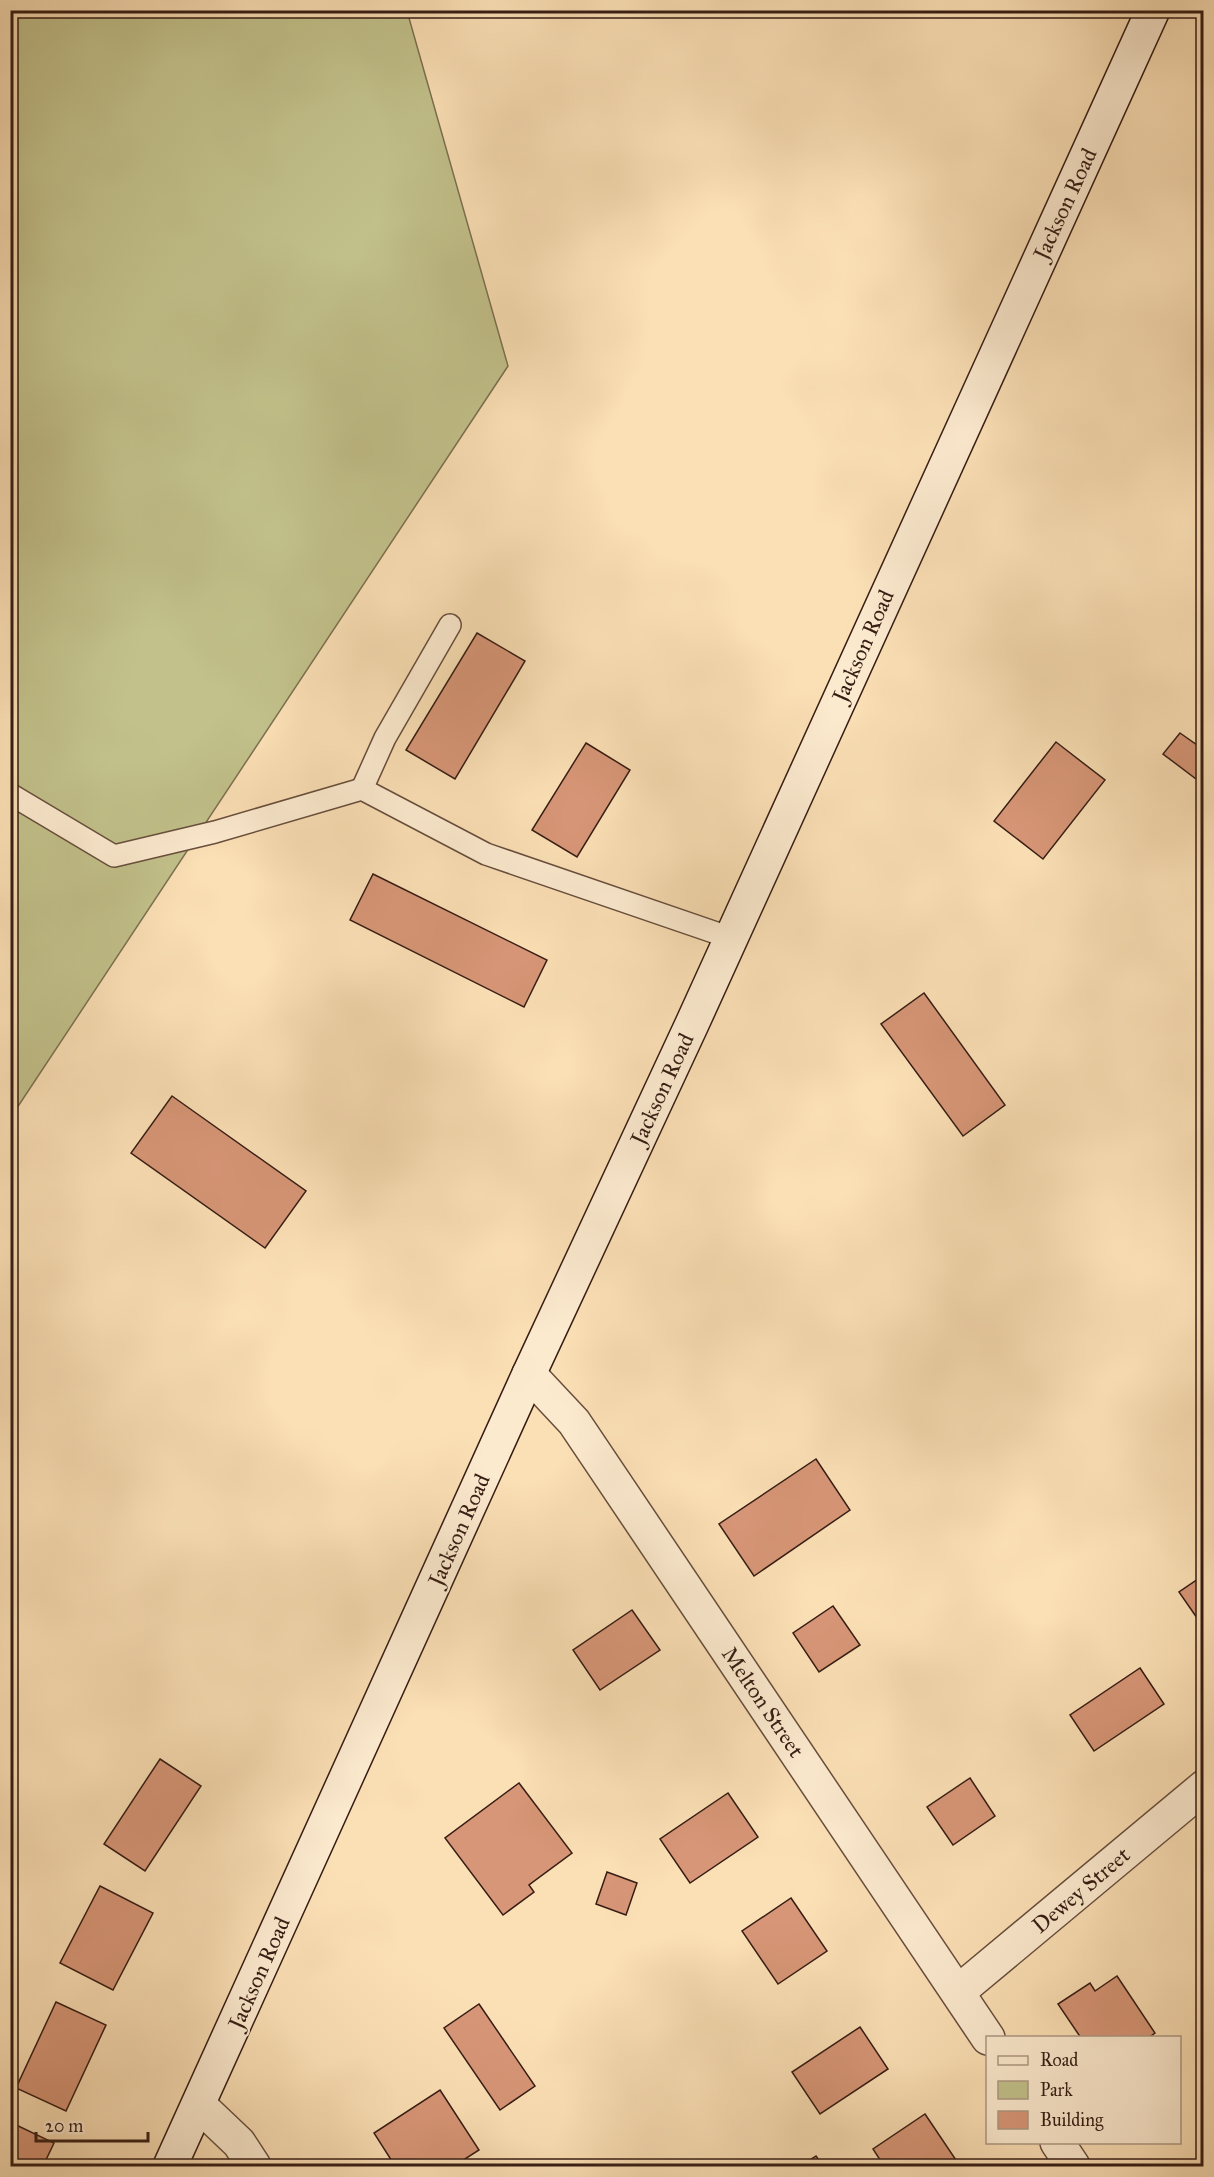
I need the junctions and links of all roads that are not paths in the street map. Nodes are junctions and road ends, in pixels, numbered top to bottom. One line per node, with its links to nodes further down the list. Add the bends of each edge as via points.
1 (1153, 10): 5 (main road, Jackson Road)
2 (450, 625): 3 (lane, via 385,738)
3 (362, 789): 4 (lane, via 215,832 114,856); 5 (lane, via 486,854)
4 (10, 794)
5 (731, 938): 6 (main road, Jackson Road)
6 (529, 1374): 8 (main road, Melton Street, via 574,1422); 10 (main road, Jackson Road)
7 (1203, 1788): 8 (main road, Dewey Street)
8 (958, 1992): 9 (main road, Melton Street)
9 (987, 2036)
10 (199, 2105): 12 (main road, Jackson Road); 13 (main road, via 239,2143)
11 (1058, 2144): 14 (main road)
12 (170, 2166)
13 (254, 2166)
14 (1073, 2166)

